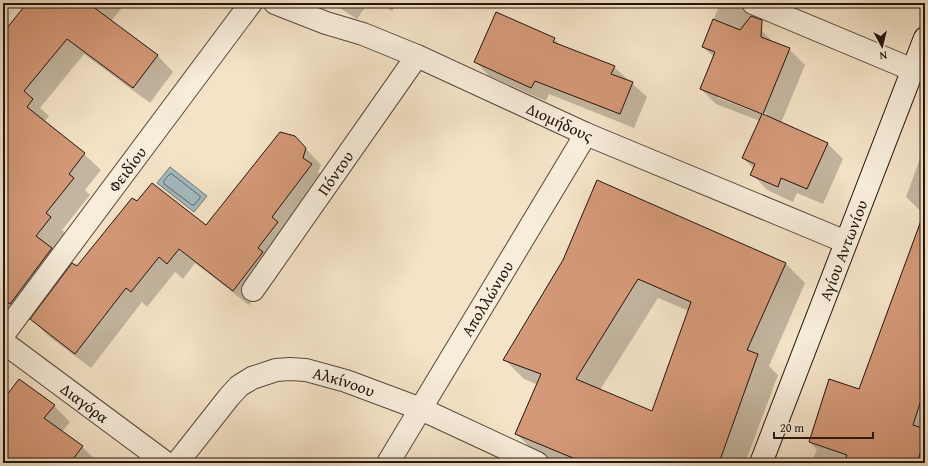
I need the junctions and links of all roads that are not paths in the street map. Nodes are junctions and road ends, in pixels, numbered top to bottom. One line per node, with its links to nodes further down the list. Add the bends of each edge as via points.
1 (251, 3): 10 (street, Φειδίου)
2 (275, 3): 5 (street, Διομήδους)
3 (753, 3): 6 (street)
4 (925, 38): 6 (street, Αγίου Αντωνίου)
5 (418, 56): 7 (street, Διομήδους); 9 (street, Πόντου)
6 (913, 70): 8 (street, Αγίου Αντωνίου)
7 (586, 134): 8 (street, Διομήδους); 12 (street, Απολλώνιου)
8 (846, 242): 17 (street, Αγίου Αντωνίου)
9 (253, 290)
10 (3, 335)
11 (3, 342): 13 (street, Διαγόρα)
12 (421, 409): 14 (street, Αλκίνοου, via 346,381 306,370 276,370 252,378 239,386); 15 (street, Απολλώνιου); 16 (street, Αλκίνοου)
13 (166, 463)
14 (177, 463)
15 (388, 463)
16 (537, 463)
17 (761, 463)

